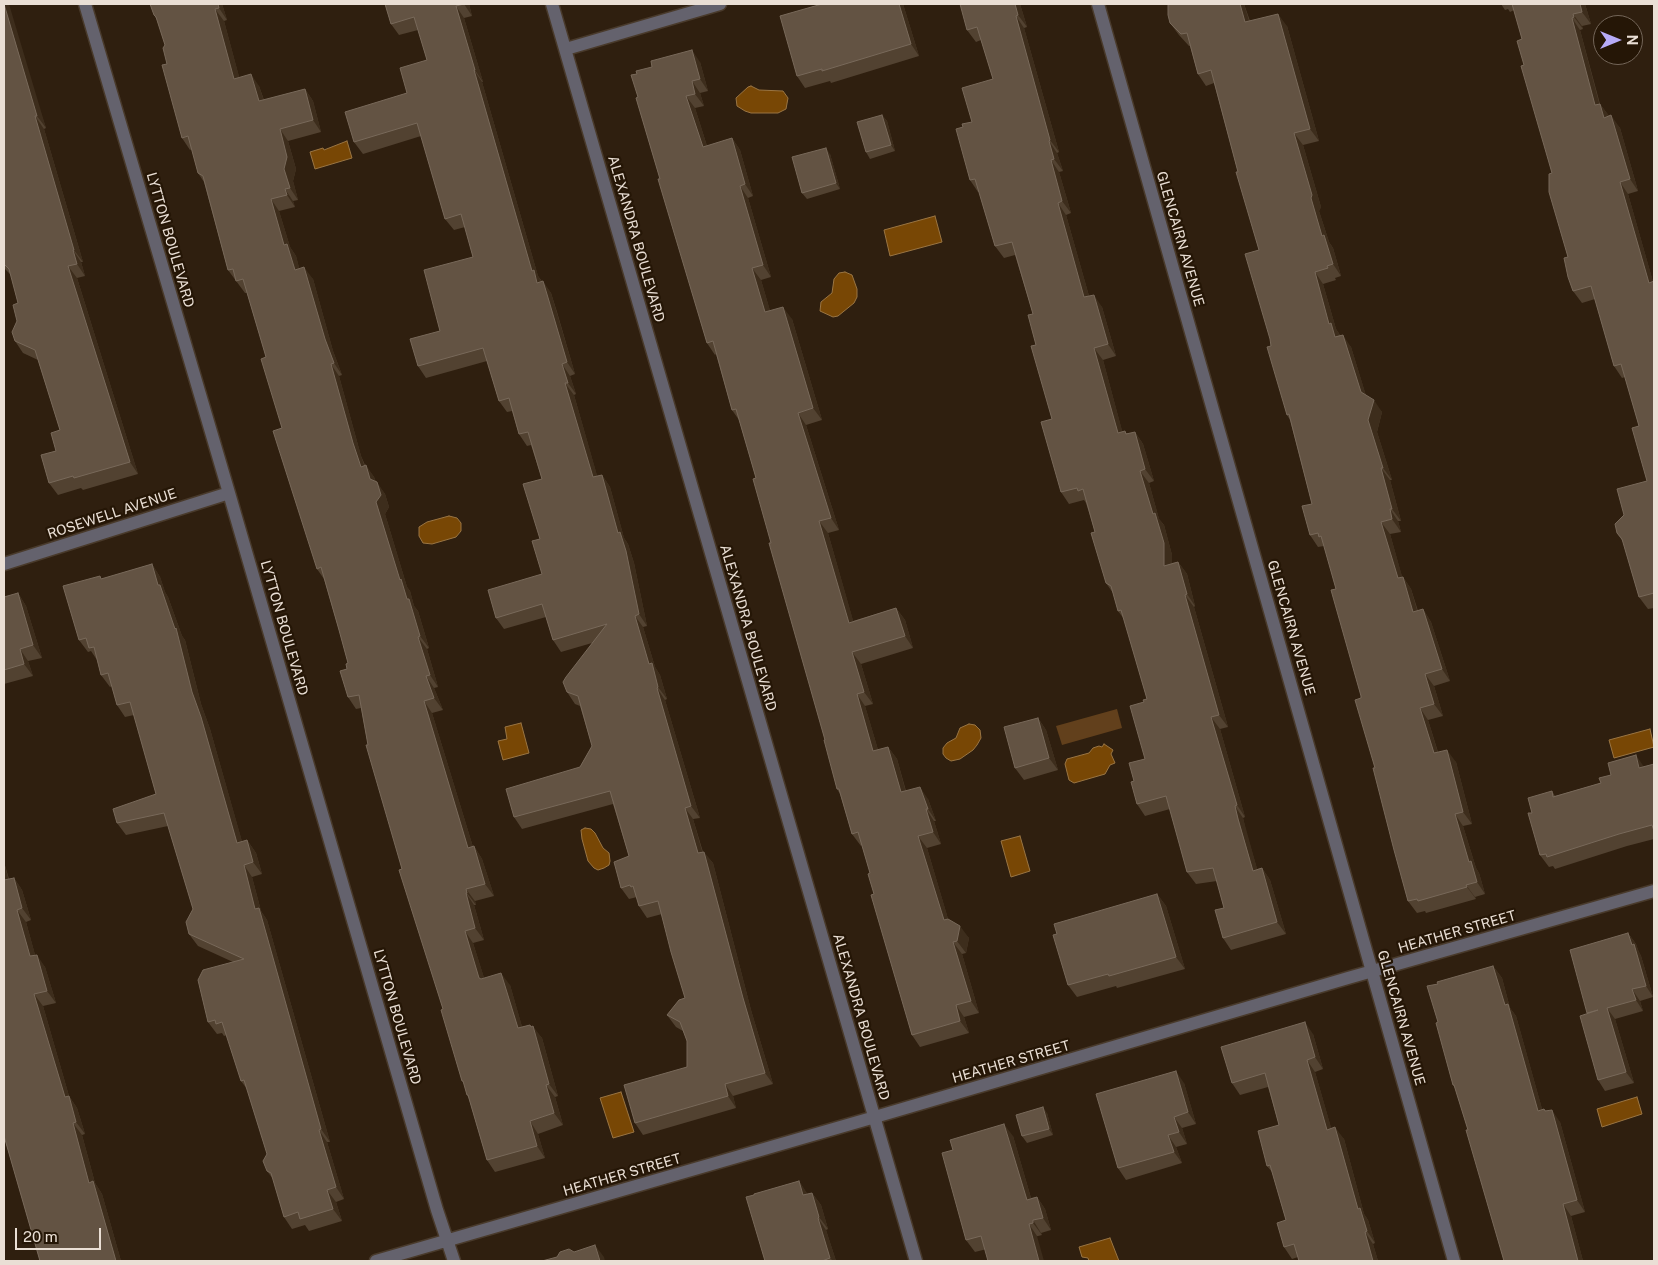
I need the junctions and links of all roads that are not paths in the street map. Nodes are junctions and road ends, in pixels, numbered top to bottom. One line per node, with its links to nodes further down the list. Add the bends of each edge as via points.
1 (85, 4): 6 (street, LYTTON BOULEVARD)
2 (552, 4): 5 (street, ALEXANDRA BOULEVARD)
3 (720, 4): 5 (street)
4 (1098, 4): 9 (street, GLENCAIRN AVENUE)
5 (566, 49): 10 (street, ALEXANDRA BOULEVARD)
6 (229, 492): 7 (street, ROSEWELL AVENUE); 11 (street, LYTTON BOULEVARD)
7 (4, 564)
8 (1654, 891): 9 (street, HEATHER STREET)
9 (1372, 971): 10 (street, HEATHER STREET); 15 (street, GLENCAIRN AVENUE)
10 (874, 1118): 11 (street, HEATHER STREET); 14 (street, ALEXANDRA BOULEVARD)
11 (448, 1241): 12 (street, HEATHER STREET); 13 (street, LYTTON BOULEVARD)
12 (376, 1261)
13 (454, 1261)
14 (916, 1261)
15 (1454, 1261)

